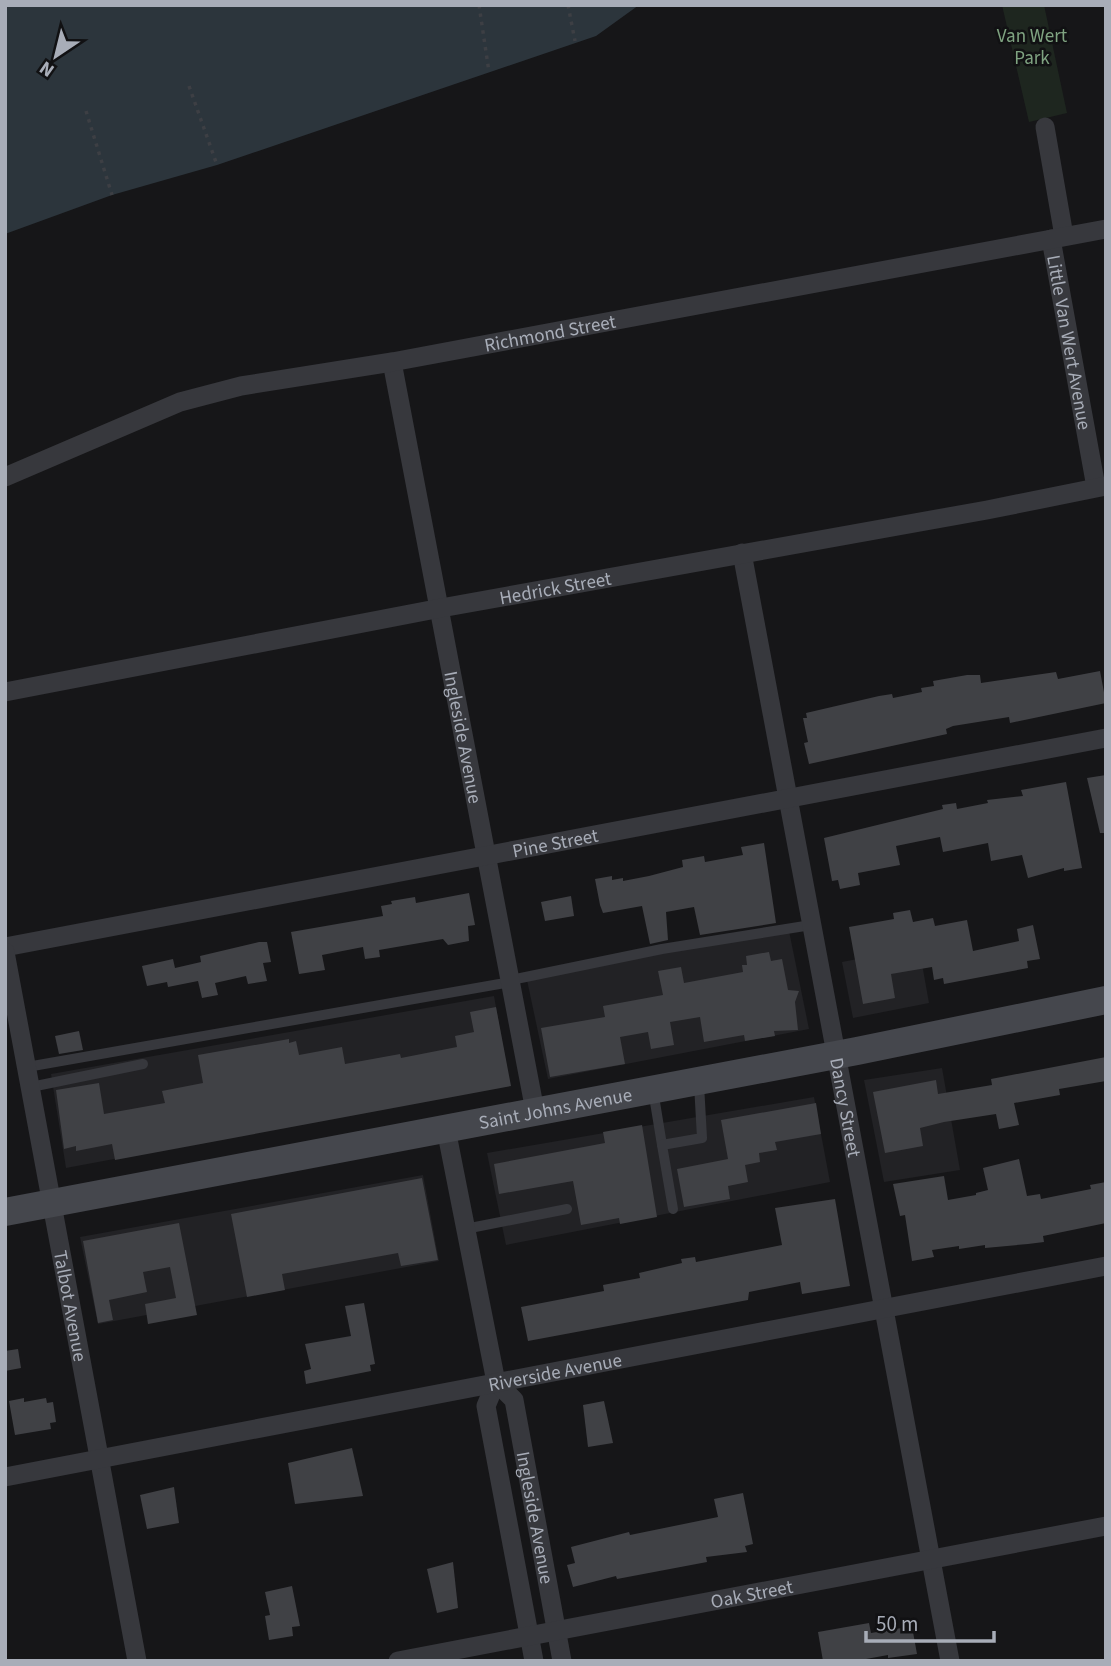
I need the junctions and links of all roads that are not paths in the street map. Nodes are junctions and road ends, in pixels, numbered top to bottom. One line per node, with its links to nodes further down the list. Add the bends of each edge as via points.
1 (1045, 127): 3 (street, Little Van Wert Avenue)
2 (1106, 229): 3 (street, Richmond Street)
3 (1058, 237): 4 (street, Richmond Street); 6 (street, Little Van Wert Avenue)
4 (392, 362): 5 (street, Richmond Street, via 241,386 180,402); 8 (street, Ingleside Avenue)
5 (5, 477)
6 (1101, 487): 7 (street, Hedrick Street)
7 (742, 553): 8 (street, Hedrick Street); 11 (street, Dancy Street)
8 (440, 608): 9 (street, Hedrick Street); 12 (street, Ingleside Avenue)
9 (5, 692)
10 (1106, 738): 11 (street, Pine Street)
11 (786, 798): 12 (street, Pine Street); 13 (street, Dancy Street)
12 (487, 855): 14 (street, Pine Street); 15 (street, Ingleside Avenue)
13 (811, 925): 15 (lane, via 662,949); 17 (street, Dancy Street)
14 (5, 950): 19 (street, Talbot Avenue)
15 (511, 981): 19 (lane); 23 (street, Ingleside Avenue)
16 (1106, 1000): 17 (main road, Saint Johns Avenue)
17 (836, 1054): 20 (main road, Saint Johns Avenue); 32 (street, Dancy Street)
18 (143, 1065): 21 (lane)
19 (27, 1067): 21 (street, Talbot Avenue)
20 (699, 1080): 22 (main road, Saint Johns Avenue); 25 (lane, via 702,1138)
21 (31, 1087): 26 (street, Talbot Avenue)
22 (652, 1089): 23 (main road, Saint Johns Avenue); 25 (lane)
23 (535, 1111): 24 (main road, Saint Johns Avenue)
24 (446, 1129): 26 (main road, Saint Johns Avenue); 30 (street, Ingleside Avenue)
25 (662, 1145): 28 (lane)
26 (52, 1203): 29 (main road, Saint Johns Avenue); 34 (street, Talbot Avenue)
27 (567, 1209): 30 (lane)
28 (673, 1209)
29 (5, 1212)
30 (465, 1229): 33 (street, Ingleside Avenue)
31 (1106, 1266): 32 (street, Riverside Avenue)
32 (882, 1307): 33 (street, Riverside Avenue); 37 (street, Dancy Street)
33 (496, 1382): 34 (street, Riverside Avenue); 38 (street, Ingleside Avenue, via 514,1400); 39 (street, Ingleside Avenue, via 486,1406)
34 (100, 1460): 35 (street, Riverside Avenue); 40 (street, Talbot Avenue)
35 (5, 1476)
36 (1106, 1527): 37 (street, Oak Street)
37 (930, 1557): 38 (street, Oak Street); 44 (street, Dancy Street)
38 (557, 1633): 39 (street, Oak Street); 43 (street, Ingleside Avenue)
39 (530, 1637): 41 (street, Oak Street); 42 (street, Ingleside Avenue)
40 (137, 1661)
41 (398, 1661)
42 (534, 1661)
43 (562, 1661)
44 (950, 1661)

